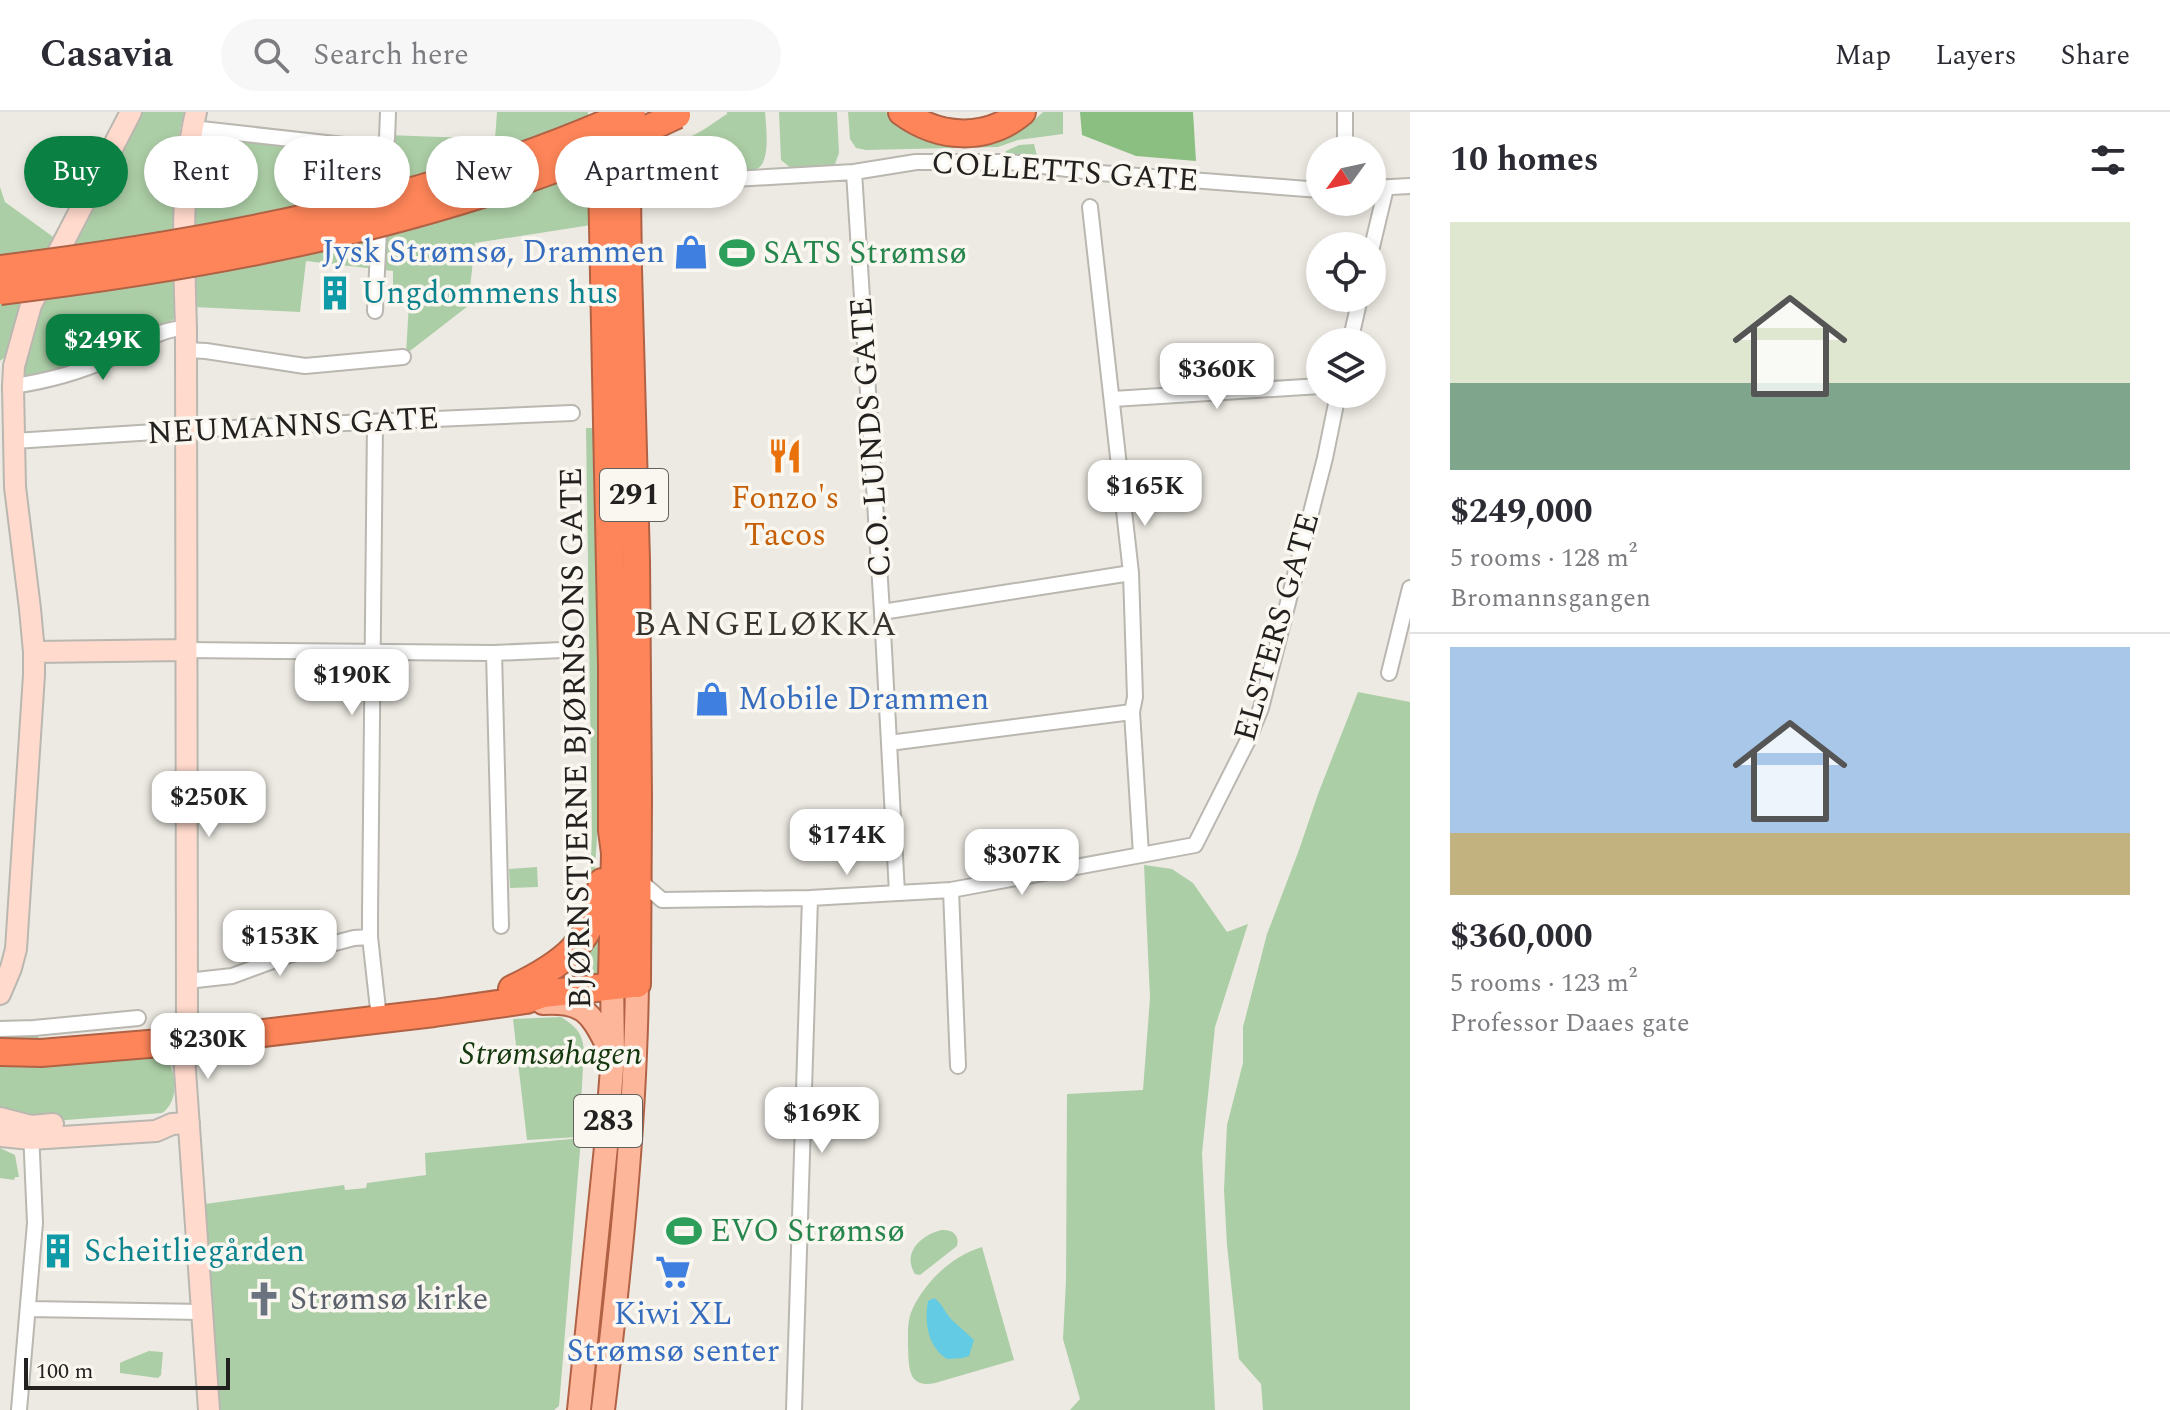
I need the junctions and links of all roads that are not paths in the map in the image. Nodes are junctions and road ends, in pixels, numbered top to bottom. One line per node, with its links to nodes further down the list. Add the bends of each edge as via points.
1 (131, 112): 33 (main road, via 31,305)
2 (388, 112): 14 (street)
3 (601, 112): 15 (highway, BJØRNSTJERNE BJØRNSONS GATE / 291)
4 (626, 112): 16 (highway, BJØRNSTJERNE BJØRNSONS GATE / 291)
5 (632, 112): 27 (highway, bridge, via 550,147 391,199 203,240)
6 (684, 112): 28 (highway, bridge, via 557,168 376,225 203,262)
7 (902, 112): 10 (highway, via 924,126 956,135 987,132)
8 (939, 112): 9 (highway, via 970,117)
9 (995, 112)
10 (1022, 112)
11 (1345, 112): 17 (street)
12 (194, 120): 13 (street); 30 (main road, via 183,255)
13 (297, 136)
14 (387, 136)
15 (605, 136)
16 (627, 136)
17 (1345, 136)
18 (854, 172): 19 (street, COLLETTS GATE); 22 (street, COLLETTS GATE, via 916,162 1010,162); 43 (street, C.O. LUNDS GATE)
19 (747, 178)
20 (1410, 186): 21 (street)
21 (1386, 188)
22 (1306, 189)
23 (1090, 207): 35 (street)
24 (380, 208): 29 (street)
25 (614, 208): 52 (highway, BJØRNSTJERNE BJØRNSONS GATE / 291)
26 (615, 208): 54 (highway, BJØRNSTJERNE BJØRNSONS GATE / 291, via 636,561)
27 (0, 269)
28 (0, 291)
29 (375, 311)
30 (186, 328): 31 (main road); 33 (street, via 171,328 72,373)
31 (186, 350): 32 (street, via 305,366); 39 (main road)
32 (403, 357)
33 (13, 386): 40 (main road)
34 (1306, 387): 35 (street)
35 (1113, 399): 41 (street)
36 (1335, 408): 53 (street, ELSTERS GATE, via 1261,708 1247,742 1195,845)
37 (572, 413): 38 (street, NEUMANNS GATE)
38 (375, 422): 39 (street, NEUMANNS GATE); 46 (street)
39 (186, 430): 40 (street, NEUMANNS GATE); 44 (main road)
40 (14, 441): 47 (main road)
41 (1131, 573): 43 (street); 50 (street)
42 (1410, 588): 49 (street)
43 (882, 612): 51 (street, C.O. LUNDS GATE)
44 (186, 650): 46 (street); 47 (main road); 60 (main road)
45 (562, 650): 48 (street)
46 (372, 651): 48 (street); 59 (street)
47 (34, 652): 62 (main road, via 16,949)
48 (494, 653): 58 (street)
49 (1389, 673)
50 (1132, 712): 51 (street); 53 (street)
51 (889, 743): 56 (street, C.O. LUNDS GATE)
52 (612, 831): 61 (highway, BJØRNSTJERNE BJØRNSONS GATE / 291); 63 (highway, 291, via 598,909 585,936)
53 (1141, 854): 55 (street, ELSTERS GATE)
54 (646, 888): 57 (street, ELSTERS GATE, via 662,900); 61 (highway, BJØRNSTJERNE BJØRNSONS GATE / 291)
55 (951, 890): 56 (street, ELSTERS GATE); 70 (street)
56 (897, 893): 57 (street, ELSTERS GATE)
57 (810, 898): 81 (street)
58 (501, 926)
59 (370, 937): 60 (street, via 289,955 232,976); 64 (street)
60 (187, 981): 67 (main road)
61 (620, 982): 63 (highway, 291); 69 (main road, BJØRNSTJERNE BJØRNSONS GATE / 283); 80 (main road, BJØRNSTJERNE BJØRNSONS GATE / 283, via 635,1082)
62 (0, 994)
63 (519, 995): 64 (highway, 291); 67 (highway, 291, via 354,1023); 69 (main road, via 583,1010)
64 (378, 1009): 67 (highway, 291, via 220,1025)
65 (138, 1018): 66 (street)
66 (0, 1029)
67 (185, 1035): 68 (highway, 291, via 41,1053); 72 (main road)
68 (0, 1052)
69 (613, 1055): 79 (main road, BJØRNSTJERNE BJØRNSONS GATE / 283)
70 (958, 1066)
71 (0, 1118): 73 (main road)
72 (181, 1123): 73 (main road, via 156,1118); 76 (main road)
73 (31, 1132): 74 (main road); 75 (street, via 35,1223)
74 (0, 1136)
75 (29, 1309): 76 (street); 77 (street)
76 (202, 1312): 78 (main road)
77 (19, 1410)
78 (209, 1410)
79 (579, 1410)
80 (603, 1410)
81 (794, 1410)

